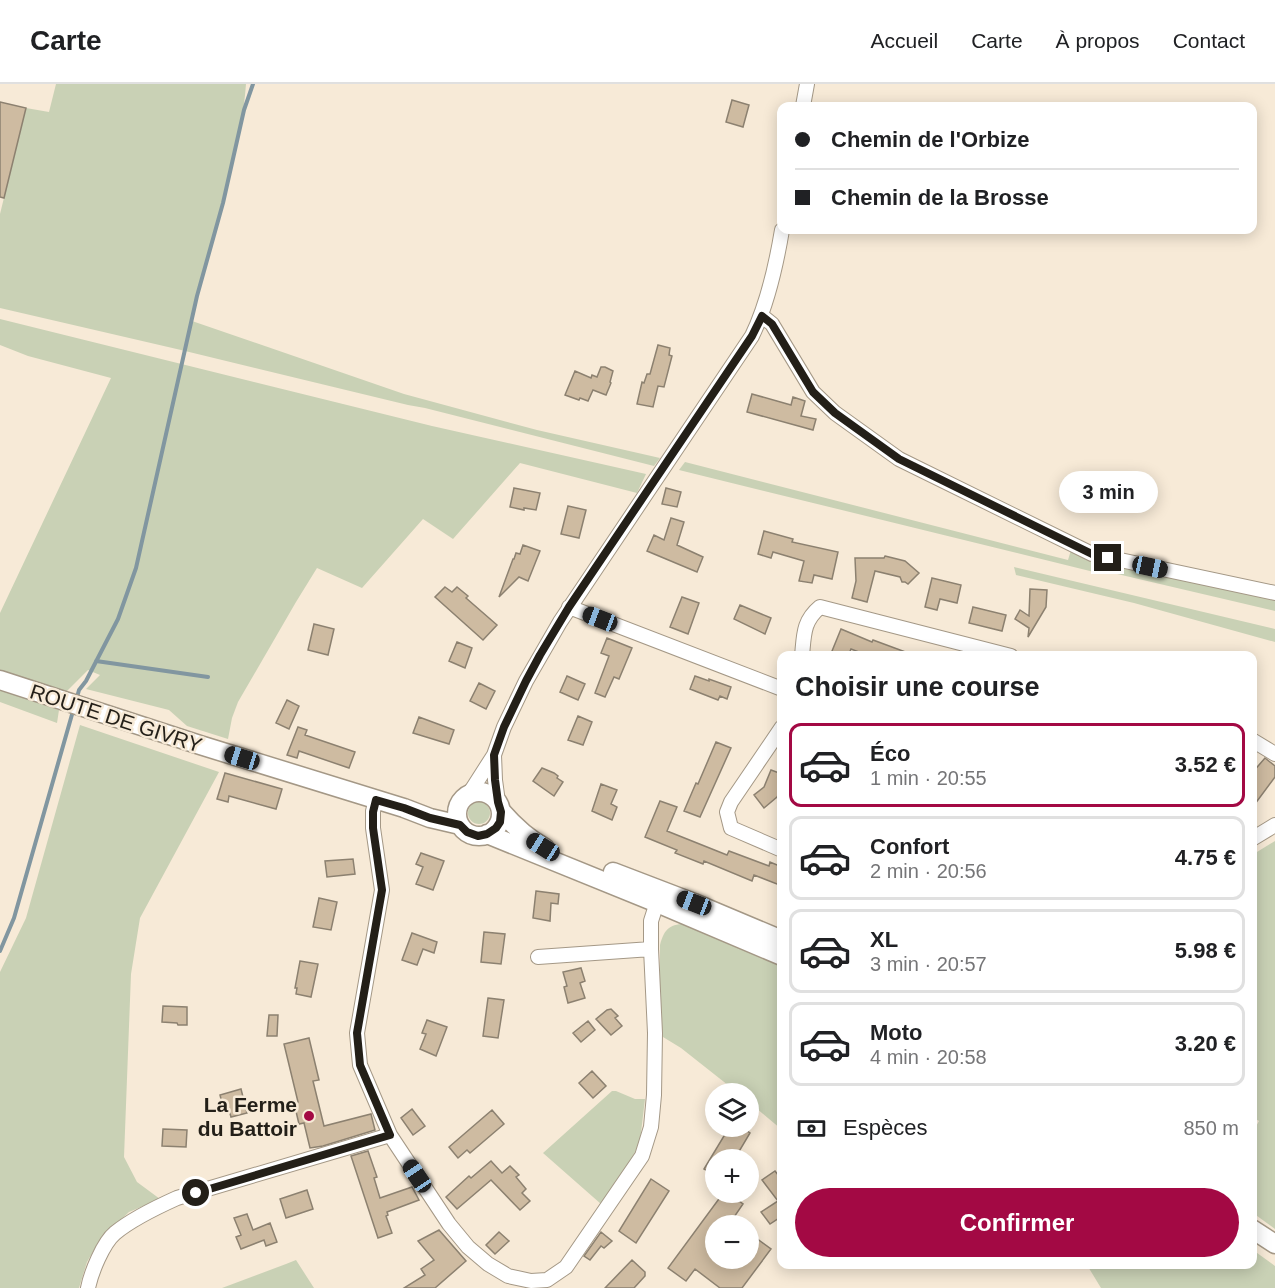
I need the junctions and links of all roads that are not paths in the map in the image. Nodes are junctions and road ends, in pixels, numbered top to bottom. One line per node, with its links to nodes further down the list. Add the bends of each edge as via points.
1 (807, 84): 2 (street)
2 (804, 102)
3 (781, 234): 4 (street)
4 (762, 316): 5 (street, via 772,324 813,392 835,413 899,459 1092,554); 6 (street)
5 (1275, 593)
6 (569, 607): 10 (street); 14 (street, via 526,681)
7 (802, 651): 8 (street, via 807,620 820,607)
8 (976, 651)
9 (0, 680): 16 (main road, ROUTE DE GIVRY)
10 (777, 687)
11 (777, 734): 23 (street, via 727,812 731,828)
12 (1257, 743): 13 (street)
13 (1275, 754)
14 (494, 755): 15 (street); 17 (street)
15 (464, 798): 17 (main road, via 479,791 489,794); 18 (main road, ROUTE DE GIVRY, via 449,806); 19 (main road, via 457,810)
16 (376, 800): 18 (main road, ROUTE DE GIVRY); 29 (street, via 373,828 382,890 357,1033 360,1065)
17 (500, 807): 21 (main road, via 500,822); 24 (main road, via 543,847)
18 (404, 808): 19 (main road, ROUTE DE GIVRY)
19 (460, 825): 21 (main road, via 478,836)
20 (1275, 825): 22 (street)
21 (487, 834): 24 (main road)
22 (1257, 835)
23 (777, 848)
24 (659, 896): 25 (main road); 26 (street, via 651,921); 27 (main road)
25 (777, 938)
26 (651, 949): 28 (street); 29 (street, via 655,1033 651,1127 642,1156 566,1267 547,1280 531,1281 508,1276 488,1264 449,1224)
27 (777, 954)
28 (537, 957)
29 (390, 1135): 32 (street, via 154,1208 113,1234)
30 (1257, 1232): 31 (main road)
31 (1275, 1244)
32 (88, 1288)

